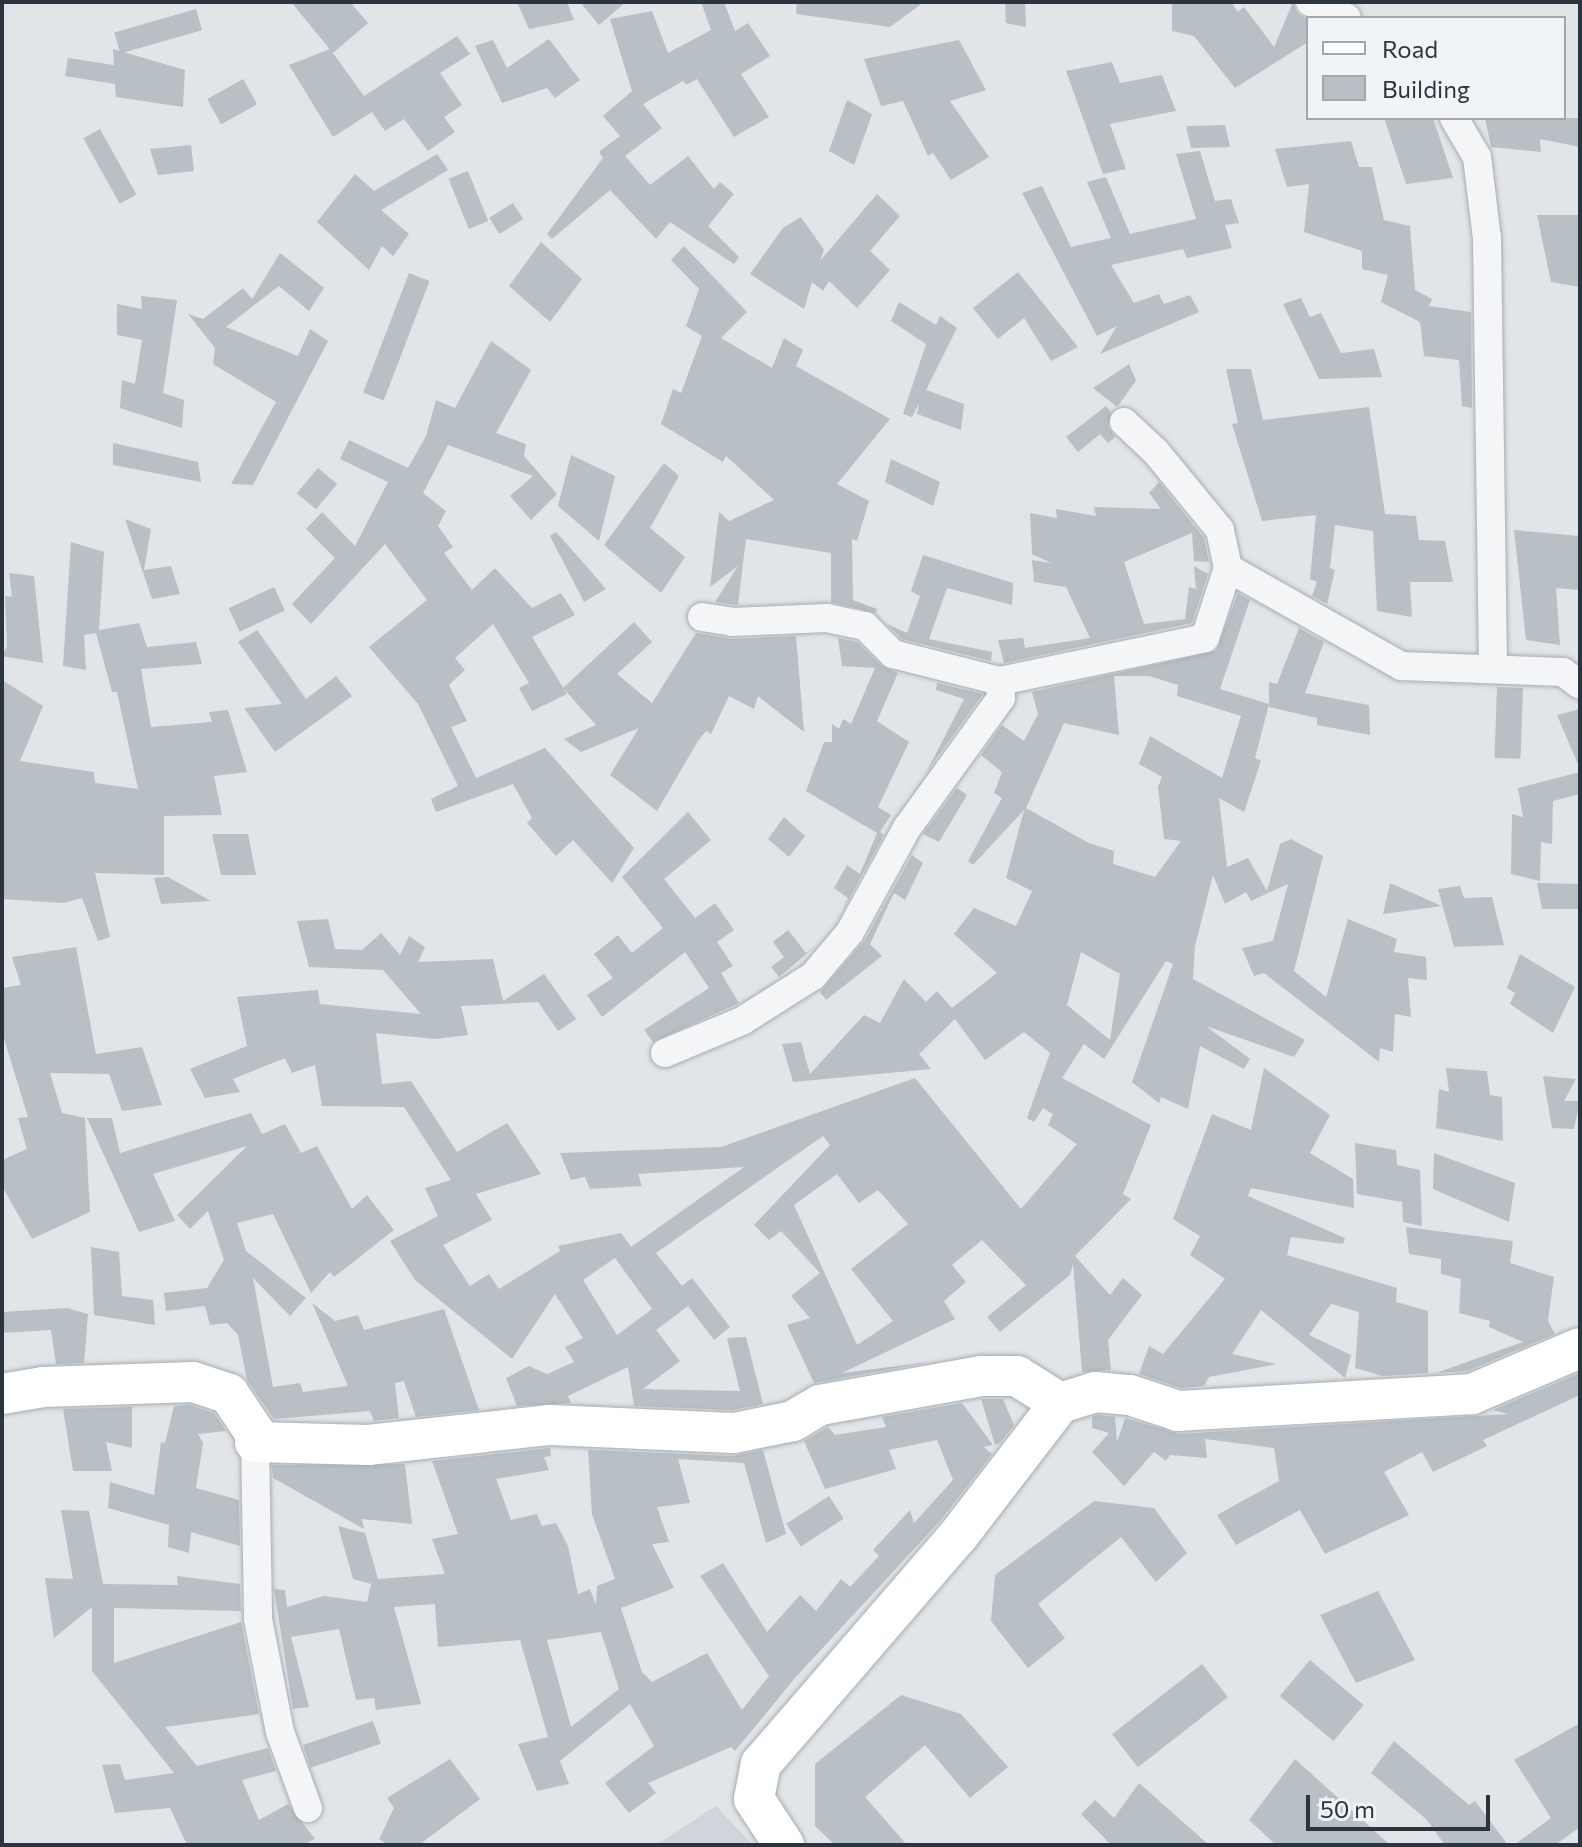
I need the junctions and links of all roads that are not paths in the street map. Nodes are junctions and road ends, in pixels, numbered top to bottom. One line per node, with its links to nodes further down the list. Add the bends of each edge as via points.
1 (1310, 2): 2 (street)
2 (1342, 16)
3 (1455, 120): 7 (street, via 1477,157 1487,238)
4 (1124, 422): 5 (street, via 1220,530)
5 (1228, 568): 7 (street, via 1401,666); 8 (street, via 1205,638)
6 (702, 617): 8 (street, via 732,622 827,618 865,626 893,654)
7 (1493, 667): 9 (street, via 1563,672)
8 (1000, 681): 10 (street, via 1001,698 907,828 850,932 813,976 742,1021)
9 (1580, 685)
10 (665, 1053)
11 (1580, 1348): 13 (street, via 1514,1379 1457,1395 1178,1411 1130,1395 1095,1392)
12 (2, 1394): 14 (street, via 43,1387 193,1382 229,1394 255,1433)
13 (1060, 1403): 14 (street, via 1017,1376 981,1376 820,1405 793,1421 734,1433 550,1425 368,1445); 16 (street, via 958,1536 761,1764 754,1799)
14 (255, 1442): 15 (street, via 258,1619 280,1732)
15 (308, 1808)
16 (784, 1845)

